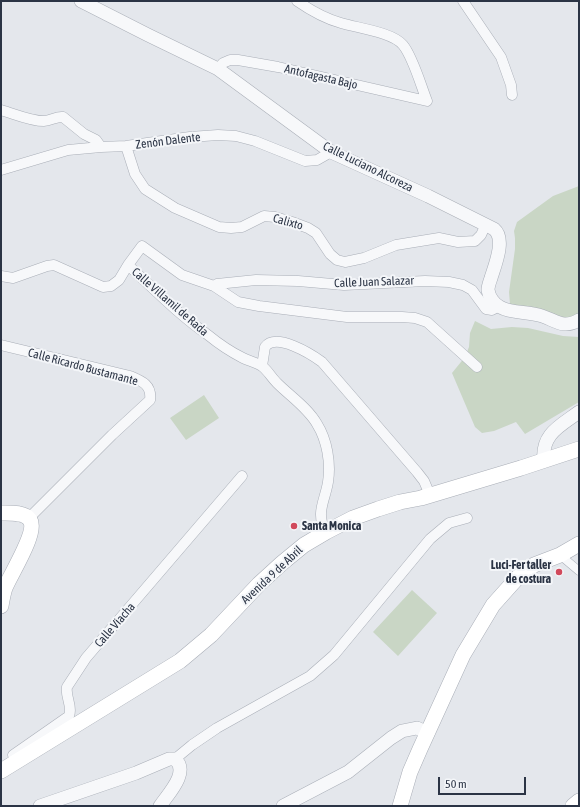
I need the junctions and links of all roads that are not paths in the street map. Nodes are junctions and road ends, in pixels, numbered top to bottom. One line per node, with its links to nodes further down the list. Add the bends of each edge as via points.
1 (81, 1): 4 (street, Calle Luciano Alcoreza)
2 (297, 1): 4 (street, Antofagasta Bajo, via 327,18 399,41 407,51 427,101 238,60 223,63)
3 (463, 1): 5 (street, via 501,57)
4 (218, 69): 9 (street, Calle Luciano Alcoreza)
5 (512, 95)
6 (1, 110): 8 (street, via 43,121 63,117 96,140)
7 (126, 146): 8 (street, Zenón Dalente); 9 (street, Zenón Dalente, via 218,135 255,141 305,161 317,160); 11 (street, Calixto, via 135,174 145,189 175,208 219,227 242,227 264,216 292,222 316,233 330,254 345,262 364,258 396,245 439,238 458,242 475,241)
8 (101, 147): 10 (street, Zenón Dalente, via 68,150)
9 (331, 152): 11 (street, Calle Luciano Alcoreza)
10 (1, 170)
11 (486, 224): 15 (street, Calle Luciano Alcoreza, via 498,232 497,260 488,289 491,299)
12 (128, 265): 13 (street, Calle Villamil de Rada, via 119,280 111,286 103,286 54,265 13,278); 14 (street, via 142,246 182,275); 18 (street, Calle Villamil de Rada, via 209,336 242,357)
13 (1, 276)
14 (214, 286): 15 (street, Calle Juan Salazar, via 256,280 344,285 449,282 472,290 486,309 492,310); 19 (street, via 238,302 259,306 347,317 415,318 427,322)
15 (498, 306): 16 (street, via 508,311 536,314 560,324)
16 (579, 320)
17 (1, 344): 26 (street, Calle Ricardo Bustamante, via 130,376 141,380 150,389 150,400)
18 (262, 366): 24 (street, via 265,347 269,343 279,342 314,355 417,472); 28 (street, via 310,415 322,435 329,469 321,510 321,521)
19 (477, 367)
20 (579, 412): 22 (street, via 547,438)
21 (579, 450): 22 (main road, Avenida 9 de Abril)
22 (544, 461): 24 (main road, Avenida 9 de Abril)
23 (242, 476): 35 (street, Calle Viacha, via 86,658 67,687 69,716 12,756)
24 (430, 495): 28 (main road, Avenida 9 de Abril, via 378,508)
25 (1, 513): 26 (main road, via 21,514)
26 (29, 518): 32 (main road, via 32,524 29,540 5,589)
27 (467, 518): 34 (street, via 449,524 430,539 334,655 310,676 217,728)
28 (326, 532): 35 (main road, Avenida 9 de Abril, via 304,545 282,563 211,636 180,661)
29 (579, 544): 30 (main road)
30 (560, 555): 31 (street); 33 (main road, via 534,565 518,577 492,605 463,656)
31 (579, 571)
32 (1, 606)
33 (428, 733): 39 (street, via 417,728 402,731 348,772); 40 (main road, via 410,772)
34 (175, 759): 37 (street); 38 (street, via 179,762 181,772)
35 (2, 770)
36 (579, 801): 41 (main road)
37 (40, 806)
38 (160, 806)
39 (283, 806)
40 (400, 806)
41 (573, 806)

